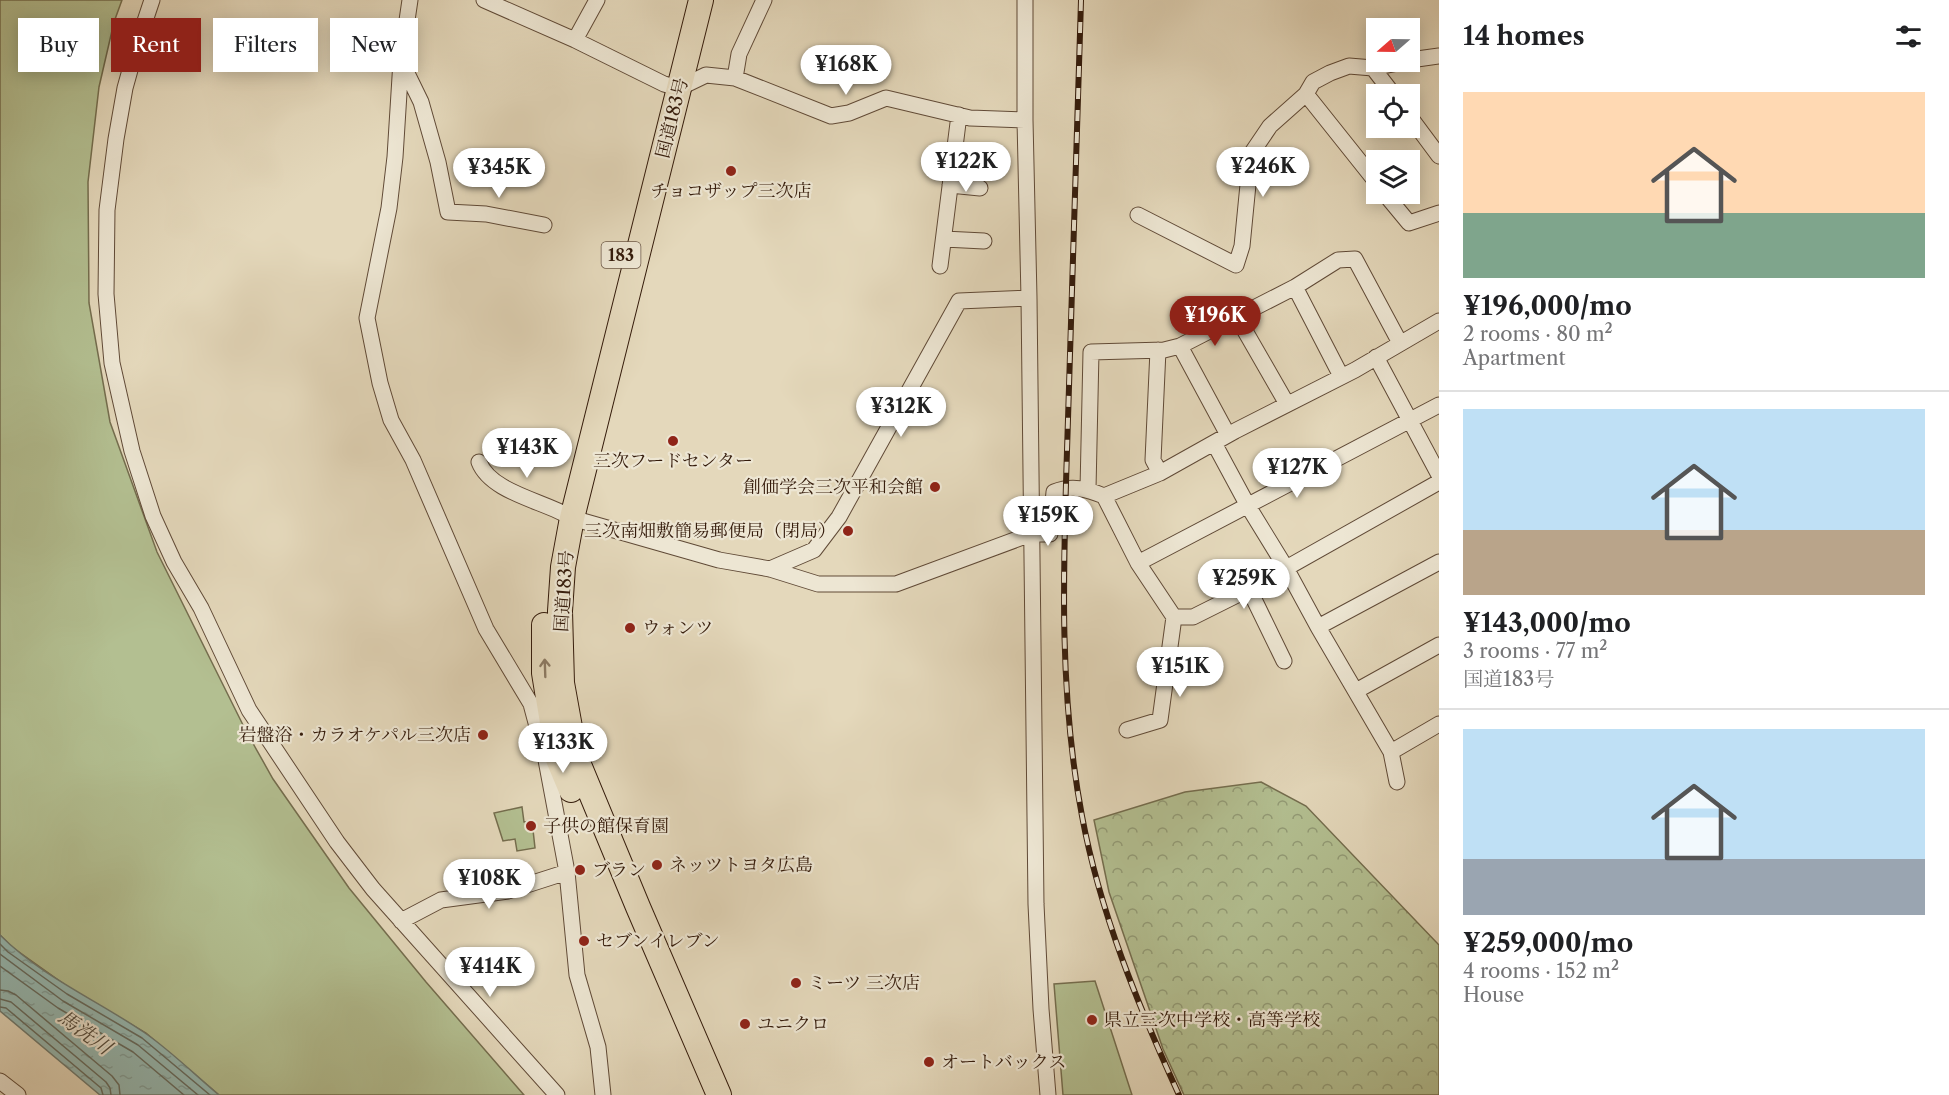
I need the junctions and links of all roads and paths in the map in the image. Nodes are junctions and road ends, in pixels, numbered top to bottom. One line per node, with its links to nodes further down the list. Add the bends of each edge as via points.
1 (152, 0): 74 (street, via 125,88 107,210 106,294 112,363 132,451 153,516 249,710 337,842)
2 (410, 0): 9 (street)
3 (484, 0): 10 (street)
4 (597, 0): 10 (street)
5 (686, 0): 19 (highway, 国道183号 / 183)
6 (701, 0): 19 (highway, 国道183号 / 183)
7 (764, 0): 17 (street, via 739,54)
8 (1025, 0): 22 (street)
9 (407, 18)
10 (575, 40): 19 (street)
11 (1439, 56): 12 (street)
12 (1420, 59)
13 (1366, 67): 20 (street, via 1348,66 1313,82)
14 (399, 72): 71 (street, via 389,208 367,318 380,383 391,420 413,460 486,628)
15 (406, 72): 31 (street, via 421,102 448,212 486,214)
16 (1376, 72): 18 (street)
17 (735, 78): 19 (street, via 706,75); 21 (street, via 831,116 886,98)
18 (1385, 84)
19 (671, 86): 56 (highway, 国道183号 / 183)
20 (1306, 94): 25 (street); 30 (street, via 1270,126 1251,154 1242,246 1236,265)
21 (959, 116): 22 (street); 26 (street)
22 (1025, 120): 36 (street)
23 (1420, 130): 24 (street)
24 (1439, 156)
25 (1366, 169)
26 (950, 185): 27 (street); 32 (street)
27 (980, 188)
28 (1393, 204): 29 (street, via 1409,223)
29 (1439, 213)
30 (1138, 215)
31 (544, 225)
32 (944, 239): 33 (street); 34 (street)
33 (984, 241)
34 (940, 266)
35 (1295, 287): 37 (street); 39 (street, via 1338,261 1355,259); 43 (street)
36 (1029, 298): 57 (street); 61 (street, via 958,301 839,517 814,549)
37 (1237, 317): 40 (street); 44 (street)
38 (1439, 321): 39 (street)
39 (1400, 344): 42 (street)
40 (1180, 346): 41 (street); 47 (street)
41 (1158, 350): 50 (street, via 1153,460); 53 (street, via 1091,352)
42 (1376, 357): 43 (street); 46 (street)
43 (1341, 376): 44 (street)
44 (1287, 404): 47 (street)
45 (1439, 405): 46 (street)
46 (1410, 421): 51 (street); 55 (street)
47 (1228, 435): 48 (street)
48 (1214, 443): 50 (street); 55 (street)
49 (479, 462): 56 (street, via 483,473 500,486)
50 (1160, 473): 54 (street)
51 (1439, 475)
52 (1439, 482): 60 (street)
53 (1088, 489): 54 (street); 57 (street, via 1054,492 1050,534)
54 (1104, 496): 59 (street)
55 (1248, 506): 59 (street); 60 (street)
56 (565, 514): 61 (street, via 719,560); 71 (highway, 国道183号 / 183)
57 (1031, 534): 61 (street, via 896,584 818,584); 81 (street, via 1036,904)
58 (1439, 562): 64 (street)
59 (1138, 563): 63 (street)
60 (1286, 568): 62 (street); 64 (street)
61 (770, 569)
62 (1249, 589): 63 (street, via 1193,617); 66 (street)
63 (1174, 617): 69 (street, via 1160,720)
64 (1318, 627): 67 (street)
65 (1439, 645): 67 (street)
66 (1284, 661)
67 (1356, 691): 70 (street)
68 (1439, 724): 70 (street)
69 (1127, 730)
70 (1391, 752): 72 (street)
71 (559, 758): 73 (street); 79 (highway, 国道183号 / 183); 80 (highway, 国道183号 / 183, via 638,907)
72 (1397, 782)
73 (567, 872): 74 (street, via 508,891 441,900); 78 (street, via 578,975 598,1047)
74 (401, 921): 77 (street)
75 (0, 1081): 76 (street)
76 (18, 1095)
77 (557, 1095)
78 (603, 1095)
79 (701, 1095)
80 (719, 1095)
81 (1048, 1095)

